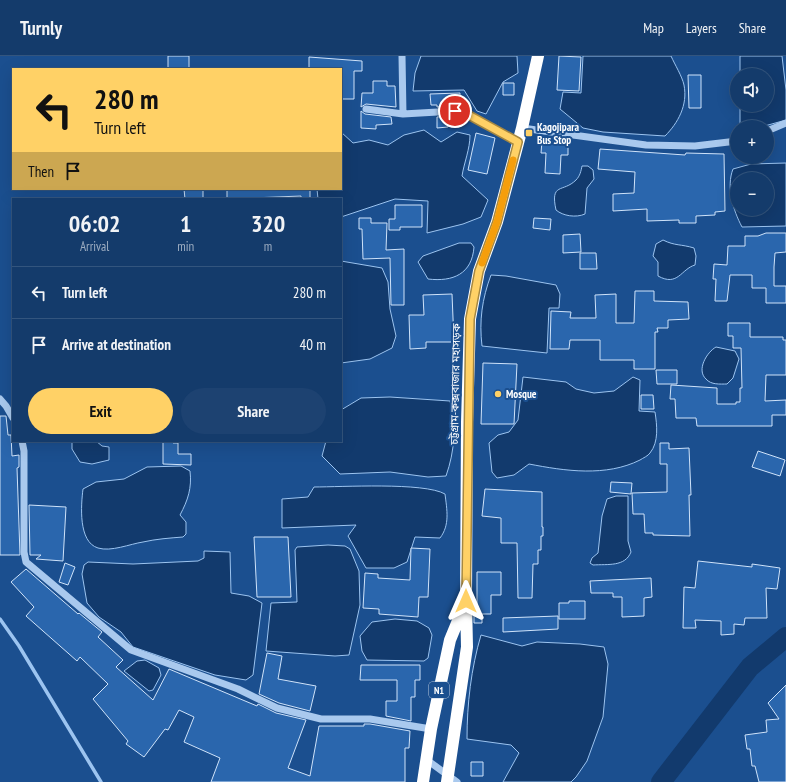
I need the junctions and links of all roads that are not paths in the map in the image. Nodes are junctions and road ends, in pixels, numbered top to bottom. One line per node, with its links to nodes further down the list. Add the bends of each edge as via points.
1 (402, 56): 4 (street)
2 (538, 56): 6 (highway, চট্টগ্রাম-কক্সবাজার মহাসড়ক / N1)
3 (366, 109): 4 (street)
4 (403, 114): 8 (street, via 455,111 465,113)
5 (786, 123): 7 (street)
6 (522, 128): 8 (highway, চট্টগ্রাম-কক্সবাজার মহাসড়ক / N1); 9 (street, via 646,145 695,146)
7 (774, 128)
8 (518, 142): 13 (highway, চট্টগ্রাম-কক্সবাজার মহাসড়ক / N1, via 497,222 479,271 470,319)
9 (730, 142)
10 (0, 399): 11 (street)
11 (12, 416)
12 (22, 442): 14 (street, via 26,562 131,650 238,689 277,708 321,719 370,719)
13 (466, 601): 14 (highway, চট্টগ্রাম-কক্সবাজার মহাসড়ক / N1, via 450,640); 16 (highway, চট্টগ্রাম-কক্সবাজার মহাসড়ক / N1, via 467,647)
14 (431, 729): 15 (highway, চট্টগ্রাম-কক্সবাজার মহাসড়ক / N1)
15 (427, 760): 16 (street); 17 (highway, চট্টগ্রাম-কক্সবাজার মহাসড়ক / N1)
16 (451, 779)
17 (423, 782)

